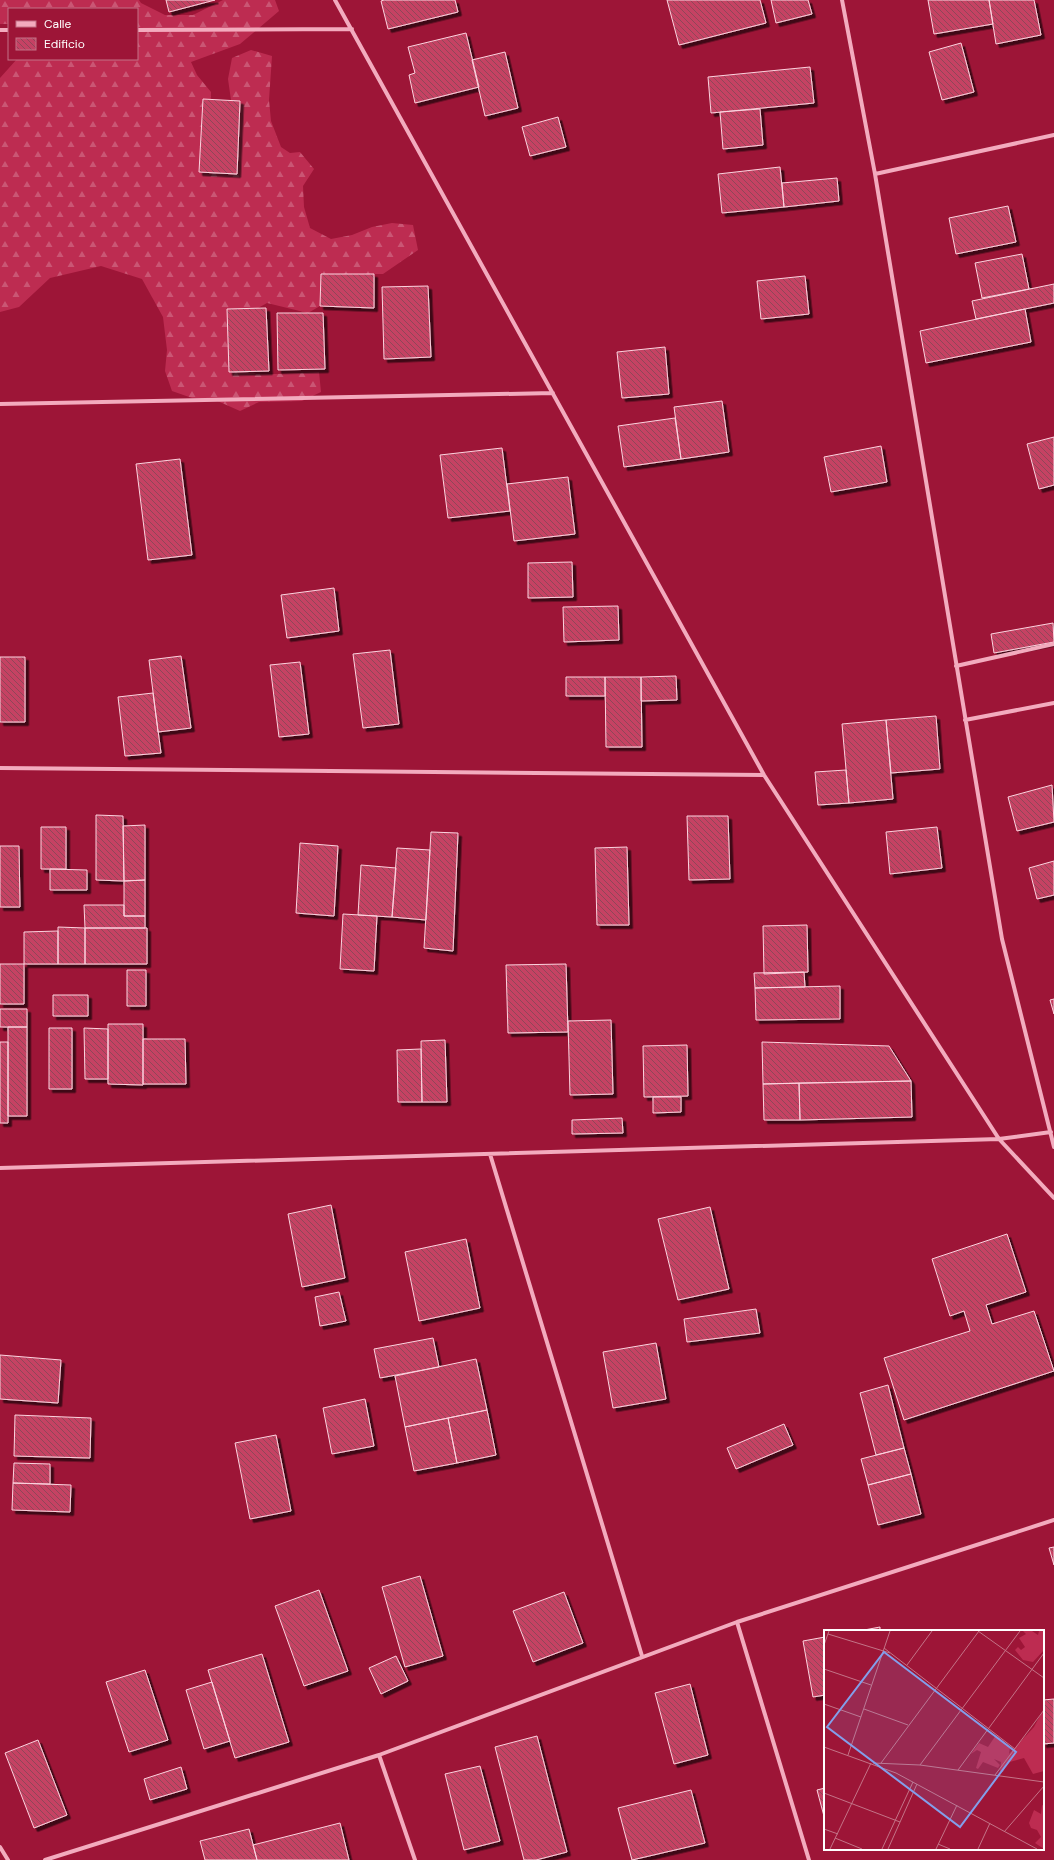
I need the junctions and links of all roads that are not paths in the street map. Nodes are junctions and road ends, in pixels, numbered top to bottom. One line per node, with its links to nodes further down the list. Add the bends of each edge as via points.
1 (335, 0): 3 (street)
2 (842, 0): 6 (street)
3 (352, 29): 4 (street); 7 (street)
4 (138, 30)
5 (1054, 136): 6 (street)
6 (875, 174): 10 (street)
7 (553, 393): 8 (street); 14 (street)
8 (0, 404)
9 (1054, 644): 10 (street)
10 (956, 666): 12 (street)
11 (1054, 703): 12 (street)
12 (965, 720): 15 (street, via 1002,938)
13 (0, 768): 14 (street)
14 (764, 775): 16 (street)
15 (1051, 1132): 16 (street); 17 (street)
16 (999, 1139): 18 (street); 20 (street)
17 (1054, 1147)
18 (490, 1154): 19 (street); 23 (street)
19 (0, 1168)
20 (1054, 1198)
21 (1054, 1520): 22 (street)
22 (736, 1622): 23 (street); 29 (street)
23 (642, 1656): 24 (street)
24 (379, 1755): 27 (street); 28 (street)
25 (0, 1847): 26 (street)
26 (8, 1860)
27 (45, 1860)
28 (415, 1860)
29 (809, 1860)

